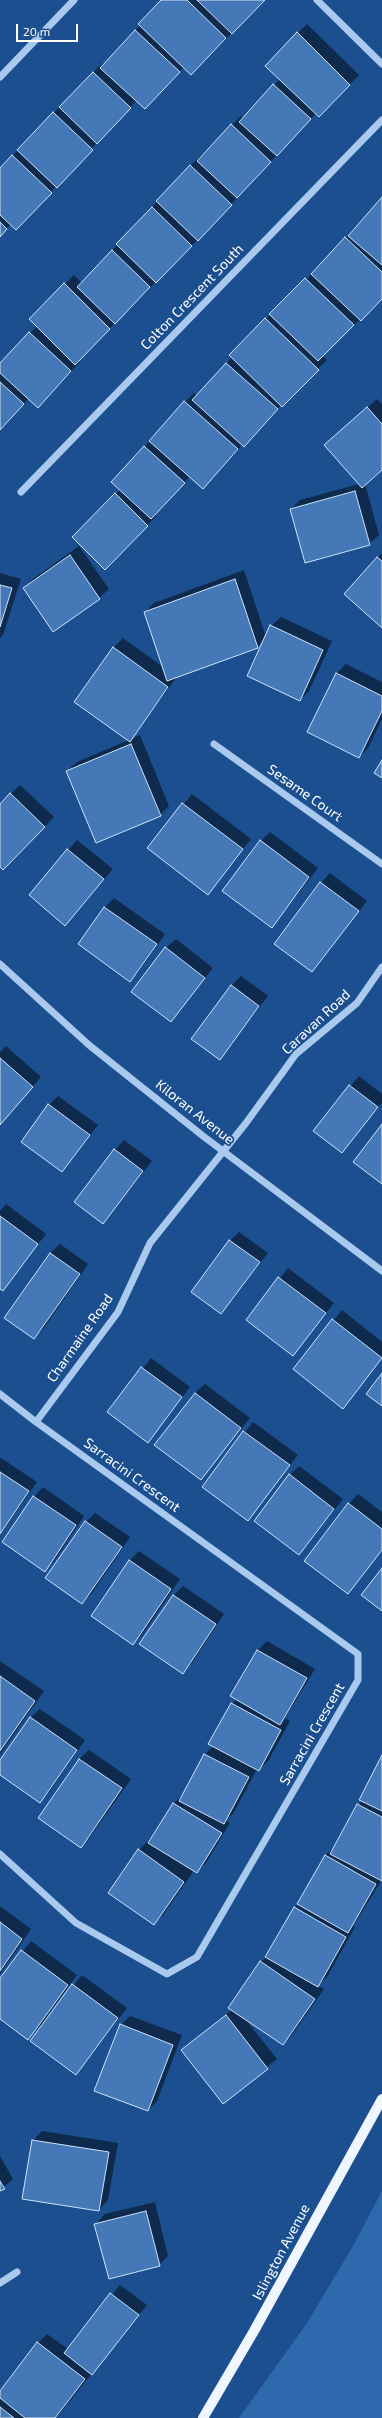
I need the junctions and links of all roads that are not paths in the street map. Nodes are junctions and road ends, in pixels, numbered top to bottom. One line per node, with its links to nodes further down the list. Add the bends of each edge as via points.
1 (74, 0): 4 (street)
2 (318, 0): 3 (street)
3 (382, 64)
4 (0, 77)
5 (382, 120): 6 (street, Colton Crescent South)
6 (21, 492)
7 (214, 744): 8 (street, Sesame Court)
8 (382, 864)
9 (0, 964): 11 (street, Kiloran Avenue, via 89,1045)
10 (382, 967): 11 (street, Caravan Road, via 357,1003 296,1054)
11 (224, 1152): 12 (street, Kiloran Avenue); 14 (street, Charmaine Road, via 150,1243 118,1312)
12 (382, 1271)
13 (0, 1394): 14 (street)
14 (36, 1422): 15 (street, Sarracini Crescent, via 358,1654 358,1680 197,1957 167,1974 76,1923)
15 (0, 1854)
16 (382, 2099): 19 (main road, Islington Avenue)
17 (17, 2272): 18 (street)
18 (0, 2283)
19 (203, 2418)

